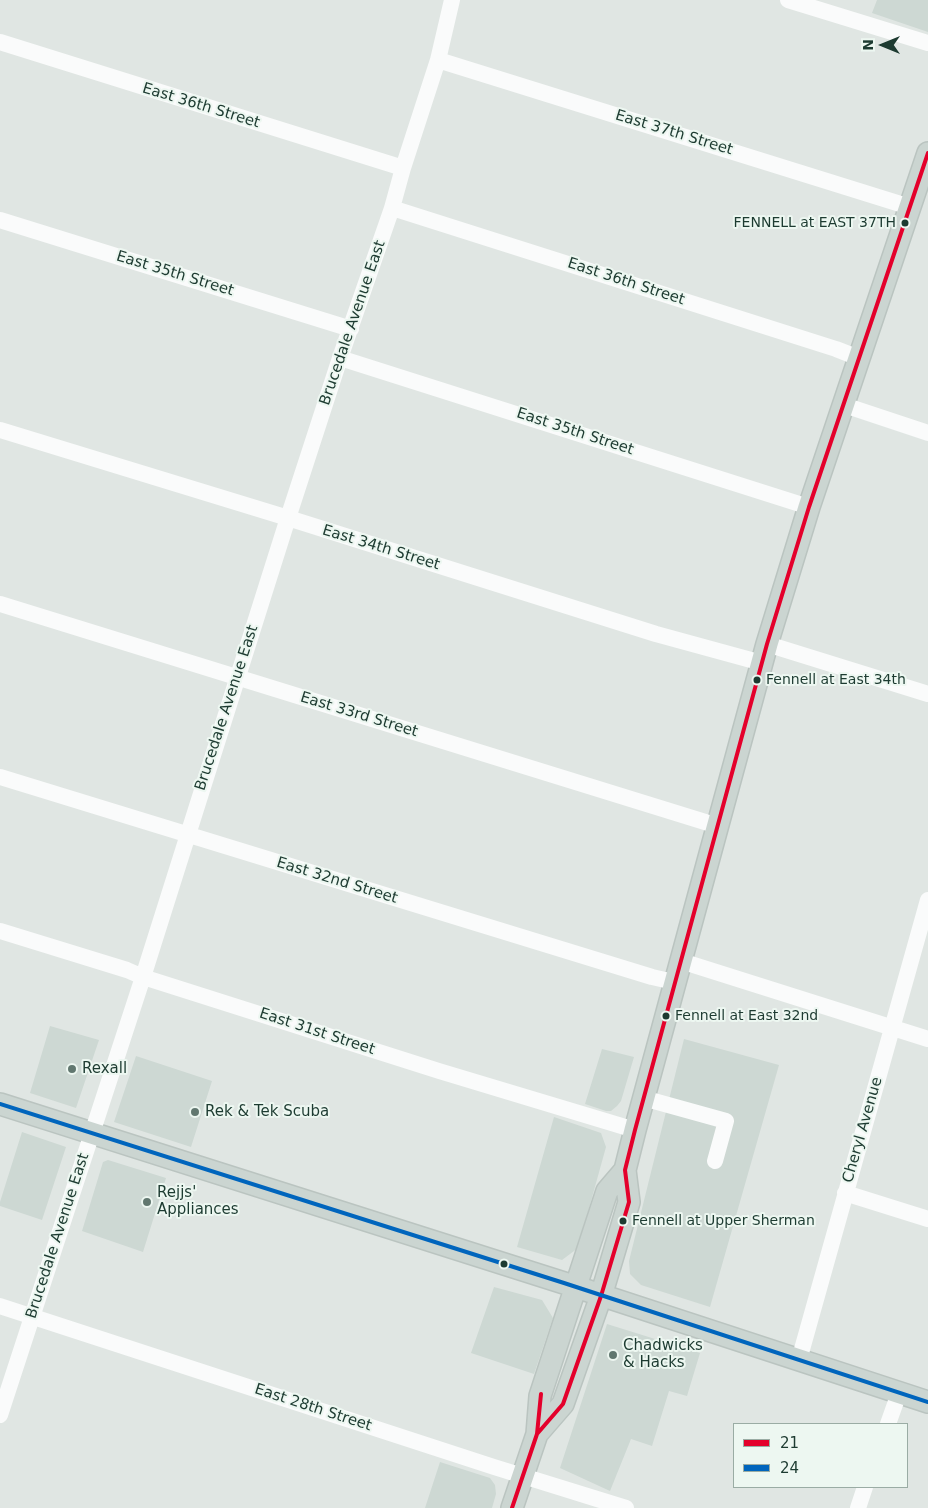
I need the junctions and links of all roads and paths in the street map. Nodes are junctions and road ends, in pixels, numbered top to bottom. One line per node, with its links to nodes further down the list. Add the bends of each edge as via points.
1 (452, 0): 5 (street, Brucedale Avenue East)
2 (788, 0): 4 (street)
3 (0, 42): 7 (street, East 36th Street)
4 (928, 43)
5 (438, 60): 7 (street, Brucedale Avenue East); 9 (street, East 37th Street)
6 (928, 153): 8 (main road)
7 (403, 168): 10 (street, Brucedale Avenue East)
8 (922, 186): 9 (main road)
9 (910, 207): 14 (main road)
10 (392, 208): 12 (street, Brucedale Avenue East); 14 (street, East 36th Street)
11 (0, 220): 12 (street, East 35th Street)
12 (351, 329): 13 (street, Brucedale Avenue East)
13 (340, 358): 18 (street, East 35th Street); 19 (street, Brucedale Avenue East)
14 (859, 358): 15 (main road)
15 (844, 405): 17 (street); 18 (main road)
16 (0, 430): 19 (street, East 34th Street)
17 (928, 433)
18 (809, 507): 21 (main road)
19 (288, 518): 21 (street, East 34th Street, via 656,634); 22 (street, Brucedale Avenue East)
20 (0, 604): 22 (street, East 33rd Street)
21 (765, 654): 23 (street, East 34th Street); 25 (main road)
22 (237, 677): 25 (street, East 33rd Street); 26 (street, Brucedale Avenue East)
23 (928, 694)
24 (0, 778): 26 (street, East 32nd Street)
25 (718, 826): 29 (main road)
26 (187, 835): 30 (street, Brucedale Avenue East); 31 (street, East 32nd Street)
27 (928, 900): 32 (street, Cheryl Avenue)
28 (0, 931): 30 (street, East 31st Street)
29 (681, 961): 31 (main road); 32 (street)
30 (143, 977): 36 (street, East 31st Street); 37 (street, Brucedale Avenue East)
31 (674, 982): 34 (main road)
32 (892, 1027): 33 (street); 40 (street, Cheryl Avenue)
33 (928, 1039)
34 (643, 1098): 36 (main road); 38 (street, via 726,1121)
35 (0, 1104): 37 (main road)
36 (635, 1130): 39 (main road)
37 (91, 1134): 42 (main road); 45 (street, Brucedale Avenue East)
38 (715, 1161)
39 (625, 1170): 42 (main road, via 607,1191); 43 (main road, via 629,1202)
40 (845, 1193): 41 (street); 46 (street, Cheryl Avenue)
41 (928, 1219)
42 (576, 1287): 43 (main road); 51 (main road, via 540,1396)
43 (601, 1296): 46 (main road); 51 (main road, via 563,1404)
44 (0, 1306): 45 (street, East 28th Street)
45 (32, 1316): 49 (street, Brucedale Avenue East); 52 (street, East 28th Street)
46 (799, 1360): 47 (main road)
47 (899, 1393): 48 (main road); 50 (street)
48 (928, 1402)
49 (0, 1414)
50 (888, 1423)
51 (537, 1434): 52 (main road)
52 (523, 1476): 54 (main road); 55 (street, East 28th Street)
53 (865, 1488): 56 (street)
54 (512, 1508)
55 (626, 1508)
56 (858, 1508)

